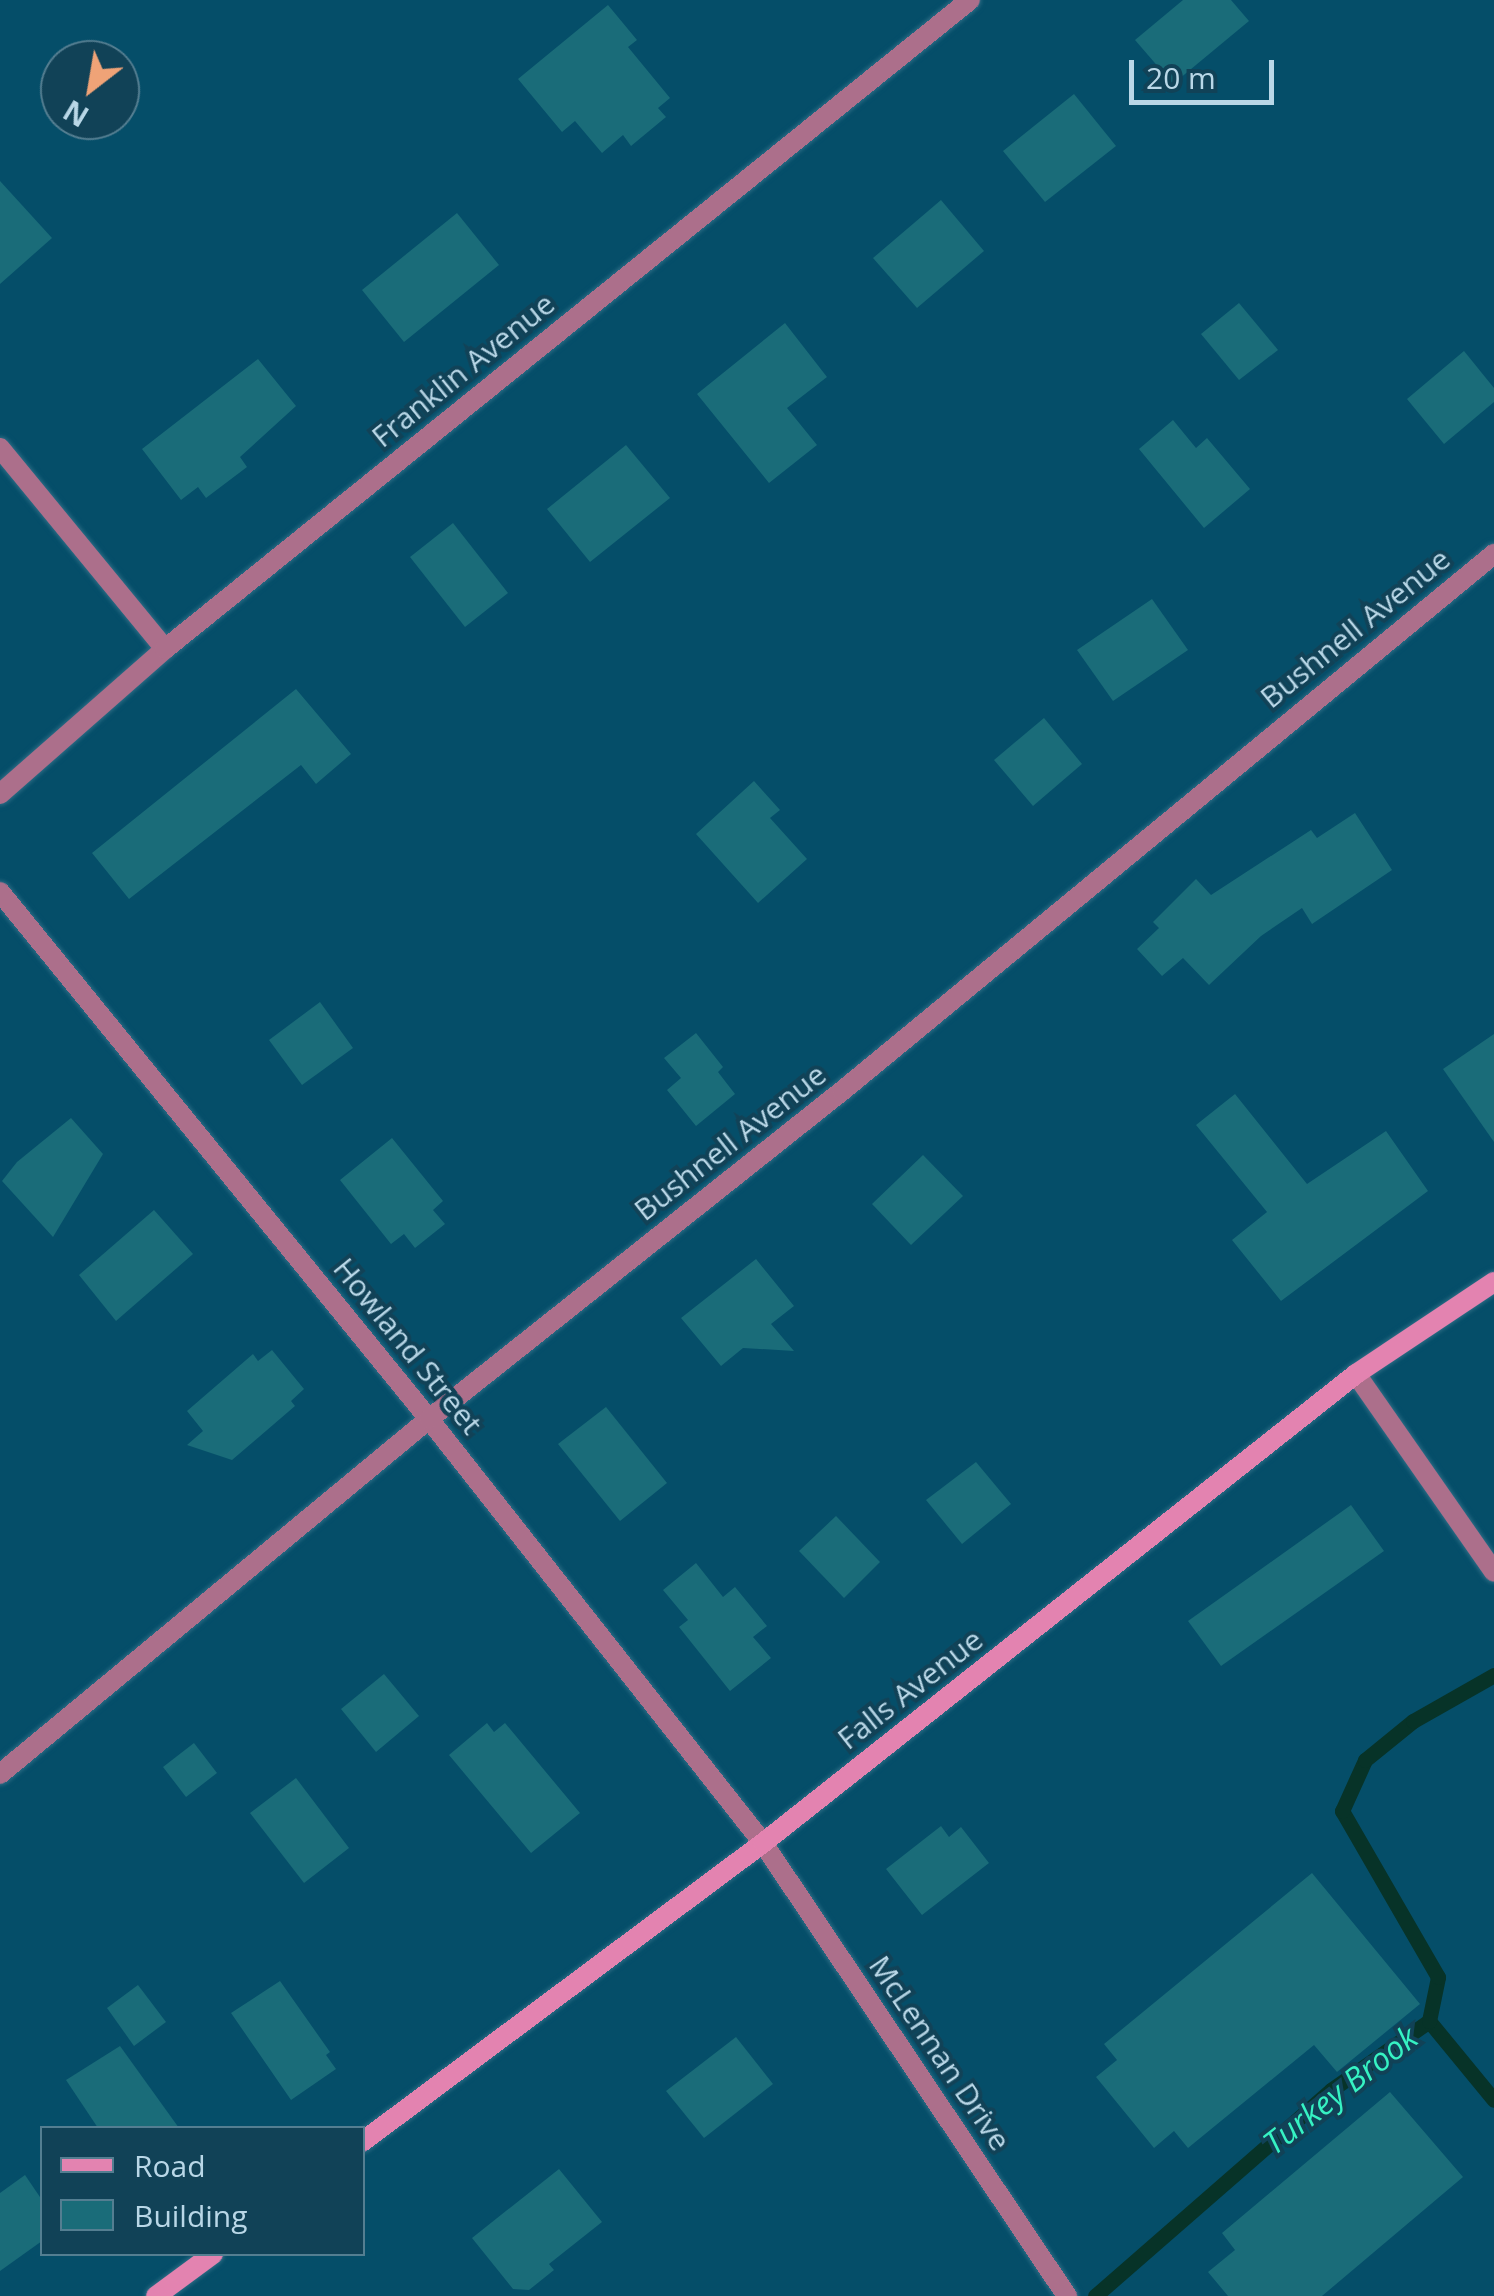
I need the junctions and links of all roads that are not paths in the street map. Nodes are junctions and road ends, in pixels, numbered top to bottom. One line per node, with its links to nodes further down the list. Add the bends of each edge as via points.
1 (970, 0): 4 (street, Franklin Avenue)
2 (0, 448): 4 (street)
3 (1494, 554): 9 (street, Bushnell Avenue, via 842,1091)
4 (165, 649): 5 (street, Franklin Avenue)
5 (0, 794)
6 (0, 892): 9 (street, Howland Street)
7 (1494, 1282): 8 (main road, Falls Avenue)
8 (1356, 1374): 10 (street); 12 (main road, Falls Avenue)
9 (429, 1419): 11 (street, Bushnell Avenue); 12 (street, Howland Street)
10 (1494, 1572)
11 (0, 1774)
12 (764, 1843): 13 (main road, Falls Avenue); 16 (street, McLennan Drive)
13 (365, 2140)
14 (210, 2256): 15 (main road)
15 (156, 2296)
16 (1067, 2296)

